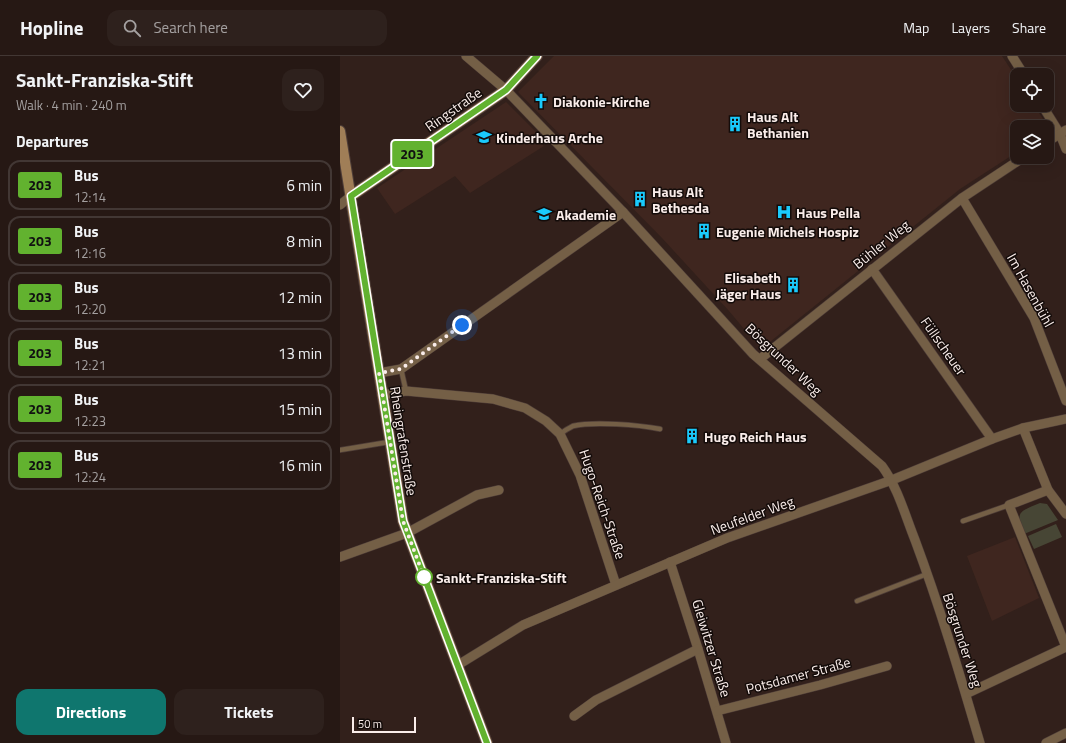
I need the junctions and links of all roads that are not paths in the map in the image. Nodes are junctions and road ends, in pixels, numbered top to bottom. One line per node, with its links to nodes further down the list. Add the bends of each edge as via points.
1 (466, 56): 5 (street, Bösgrunder Weg)
2 (537, 56): 5 (street, Ringstraße)
3 (1012, 56): 4 (street)
4 (1020, 68)
5 (506, 90): 12 (street, Ringstraße); 15 (street, Bösgrunder Weg)
6 (1047, 112): 8 (street)
7 (340, 131): 12 (street, Rheingrafenstraße)
8 (1063, 132): 9 (street); 10 (street)
9 (1054, 138)
10 (1066, 149)
11 (1013, 164): 13 (street, Bühler Weg)
12 (351, 196): 14 (street, Ringstraße); 19 (street, Rheingrafenstraße)
13 (962, 198): 16 (street, Bühler Weg); 22 (street, Im Hasenbühl, via 1034,318)
14 (340, 205)
15 (623, 212): 17 (street, Bösgrunder Weg); 18 (street)
16 (872, 270): 17 (street, Bühler Weg); 27 (street, Füllscheuer)
17 (760, 359): 30 (street, Bösgrunder Weg, via 882,466)
18 (401, 369): 19 (street); 20 (lane)
19 (379, 373): 21 (street, Rheingrafenstraße)
20 (406, 391): 21 (street); 26 (street, via 493,399 525,408 546,421)
21 (382, 395): 28 (street, Rheingrafenstraße)
22 (1066, 401)
23 (1066, 419): 24 (street, Neufelder Weg)
24 (1023, 428): 27 (street, Neufelder Weg); 32 (street)
25 (660, 429): 26 (lane, via 597,424 573,426)
26 (560, 434): 40 (street, Hugo-Reich-Straße, via 580,475)
27 (992, 439): 30 (street, Neufelder Weg)
28 (389, 442): 29 (lane); 36 (street, Rheingrafenstraße)
29 (340, 450)
30 (892, 480): 38 (street, Neufelder Weg, via 727,538); 39 (street, Bösgrunder Weg)
31 (498, 490): 36 (street, via 477,495)
32 (1048, 490): 33 (street); 34 (street)
33 (1009, 505): 35 (lane); 42 (street)
34 (1066, 514)
35 (963, 521)
36 (407, 533): 37 (street); 44 (street, Rheingrafenstraße)
37 (340, 557)
38 (670, 562): 40 (street, Neufelder Weg); 43 (street, Gleiwitzer Straße)
39 (927, 574): 41 (lane); 46 (street, Bösgrunder Weg)
40 (616, 585): 44 (street, Neufelder Weg, via 523,626)
41 (857, 601)
42 (1066, 647): 46 (street)
43 (698, 649): 47 (street, Gleiwitzer Straße); 48 (street, via 596,700)
44 (458, 665): 50 (street, Rheingrafenstraße)
45 (887, 666): 47 (street, Potsdamer Straße)
46 (966, 694): 52 (street, Bösgrunder Weg)
47 (717, 711): 51 (street, Gleiwitzer Straße)
48 (574, 716)
49 (1066, 733): 53 (street)
50 (487, 743)
51 (726, 743)
52 (980, 743)
53 (1046, 743)

